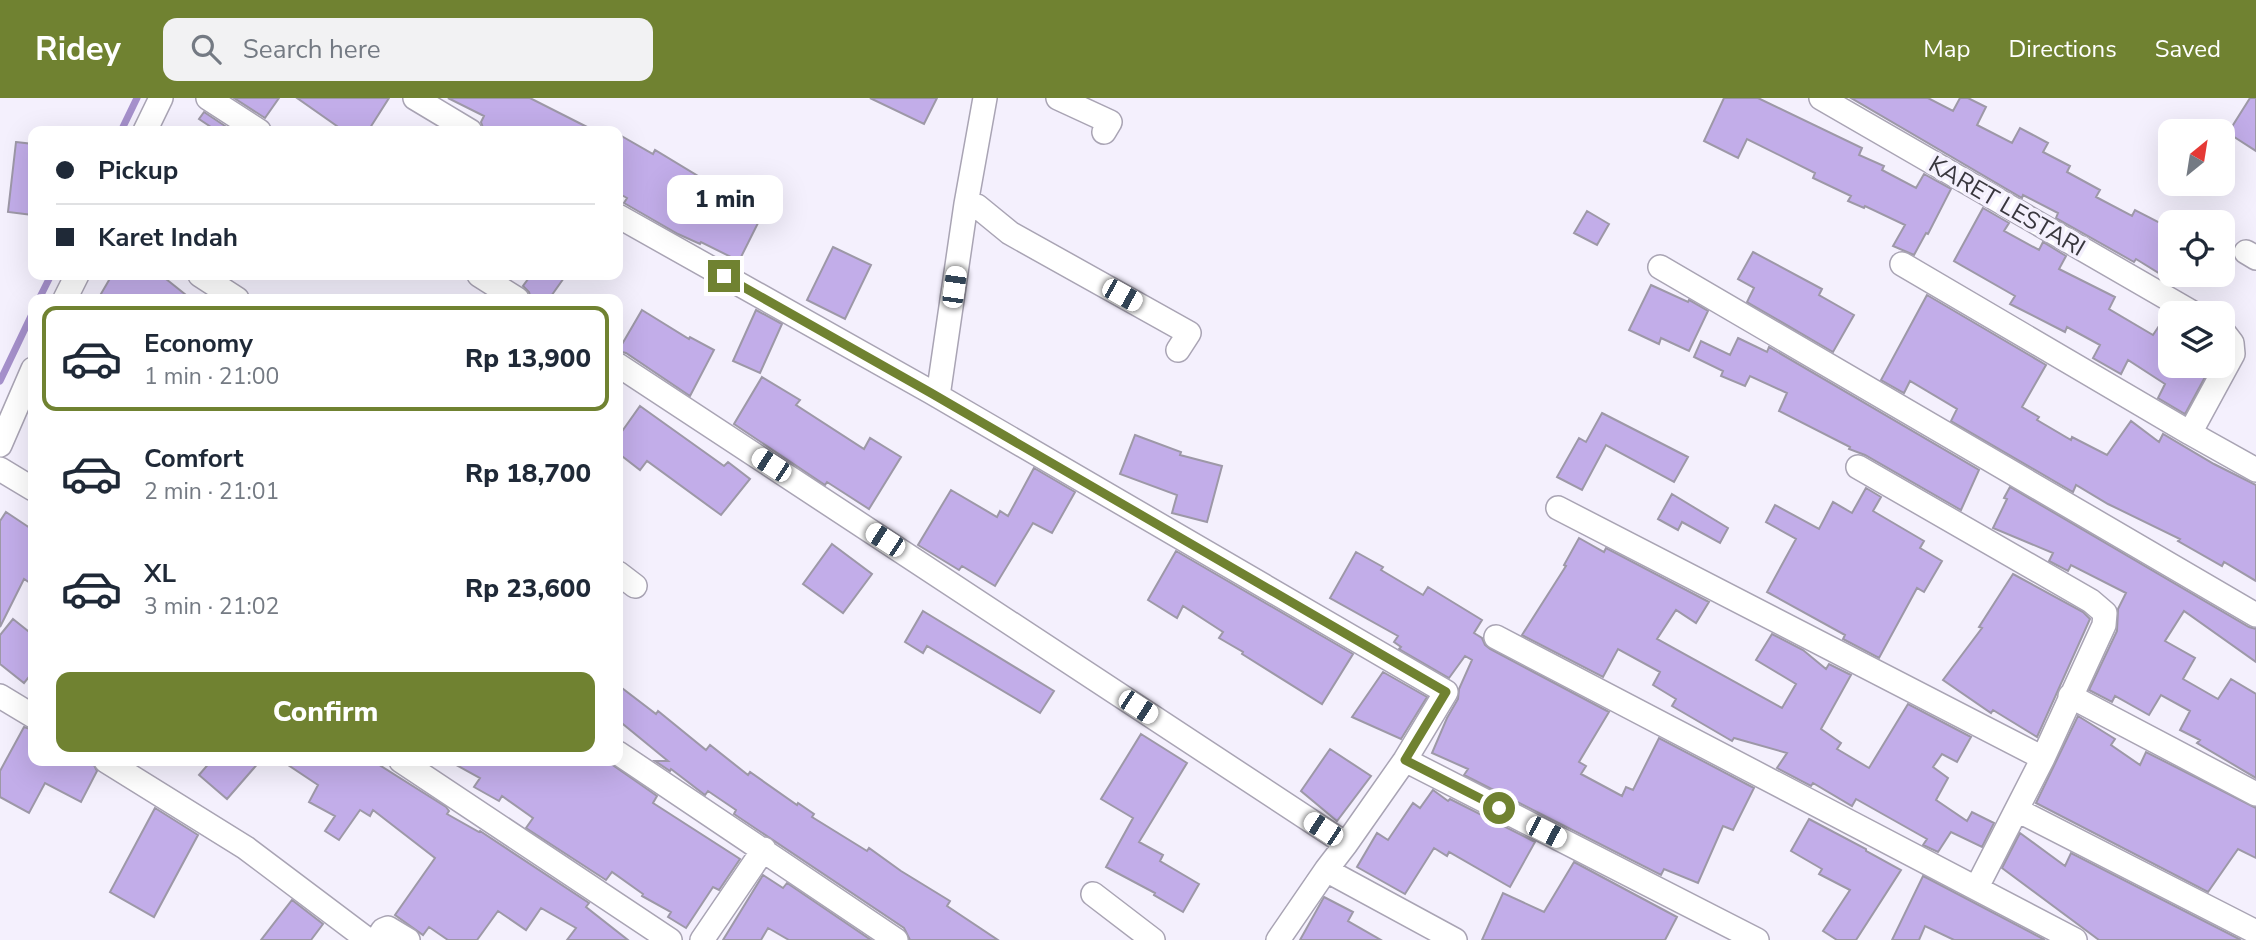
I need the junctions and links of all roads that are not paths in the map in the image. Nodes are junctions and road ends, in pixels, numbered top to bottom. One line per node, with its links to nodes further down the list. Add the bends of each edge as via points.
1 (161, 98): 7 (street)
2 (208, 98): 8 (street)
3 (415, 98): 9 (street)
4 (985, 98): 11 (street)
5 (1058, 98): 10 (street, via 1110,122)
6 (1821, 98): 19 (street, KARET LESTARI)
7 (147, 126)
8 (251, 126)
9 (462, 126)
10 (1104, 132)
11 (966, 204): 20 (street, via 977,206 1010,233 1189,332); 24 (street)
12 (623, 219): 24 (street)
13 (1902, 264): 25 (street)
14 (1660, 267): 32 (street)
15 (208, 280): 17 (street)
16 (487, 280): 18 (street)
17 (229, 294)
18 (509, 294)
19 (2172, 301)
20 (1178, 350)
21 (623, 368): 44 (street)
22 (2220, 378): 25 (street)
23 (28, 381): 26 (street)
24 (938, 396): 39 (street, via 1446,692)
25 (2190, 433): 29 (street)
26 (0, 445)
27 (1858, 467): 35 (street, via 2105,613 2104,625)
28 (0, 469): 30 (street)
29 (2256, 470)
30 (28, 486)
31 (1558, 508): 38 (street)
32 (2256, 615)
33 (1496, 637): 47 (street)
34 (0, 696): 36 (street)
35 (2070, 696): 38 (street); 42 (street)
36 (28, 713)
37 (623, 756): 45 (street)
38 (2043, 758): 43 (street)
39 (1405, 760): 44 (street); 59 (street)
40 (114, 766): 50 (street, via 246,848)
41 (409, 766): 53 (street)
42 (2256, 793)
43 (2017, 810): 47 (street); 49 (street)
44 (1346, 844): 46 (street)
45 (764, 849): 54 (street); 55 (street)
46 (1326, 870): 57 (street); 58 (street)
47 (1977, 887): 60 (street)
48 (1093, 894): 56 (street)
49 (2256, 932)
50 (368, 940)
51 (377, 940): 52 (street, via 388,928)
52 (408, 940)
53 (670, 940)
54 (702, 940)
55 (896, 940)
56 (1153, 940)
57 (1278, 940)
58 (1455, 940)
59 (1757, 940)
60 (2075, 940)

